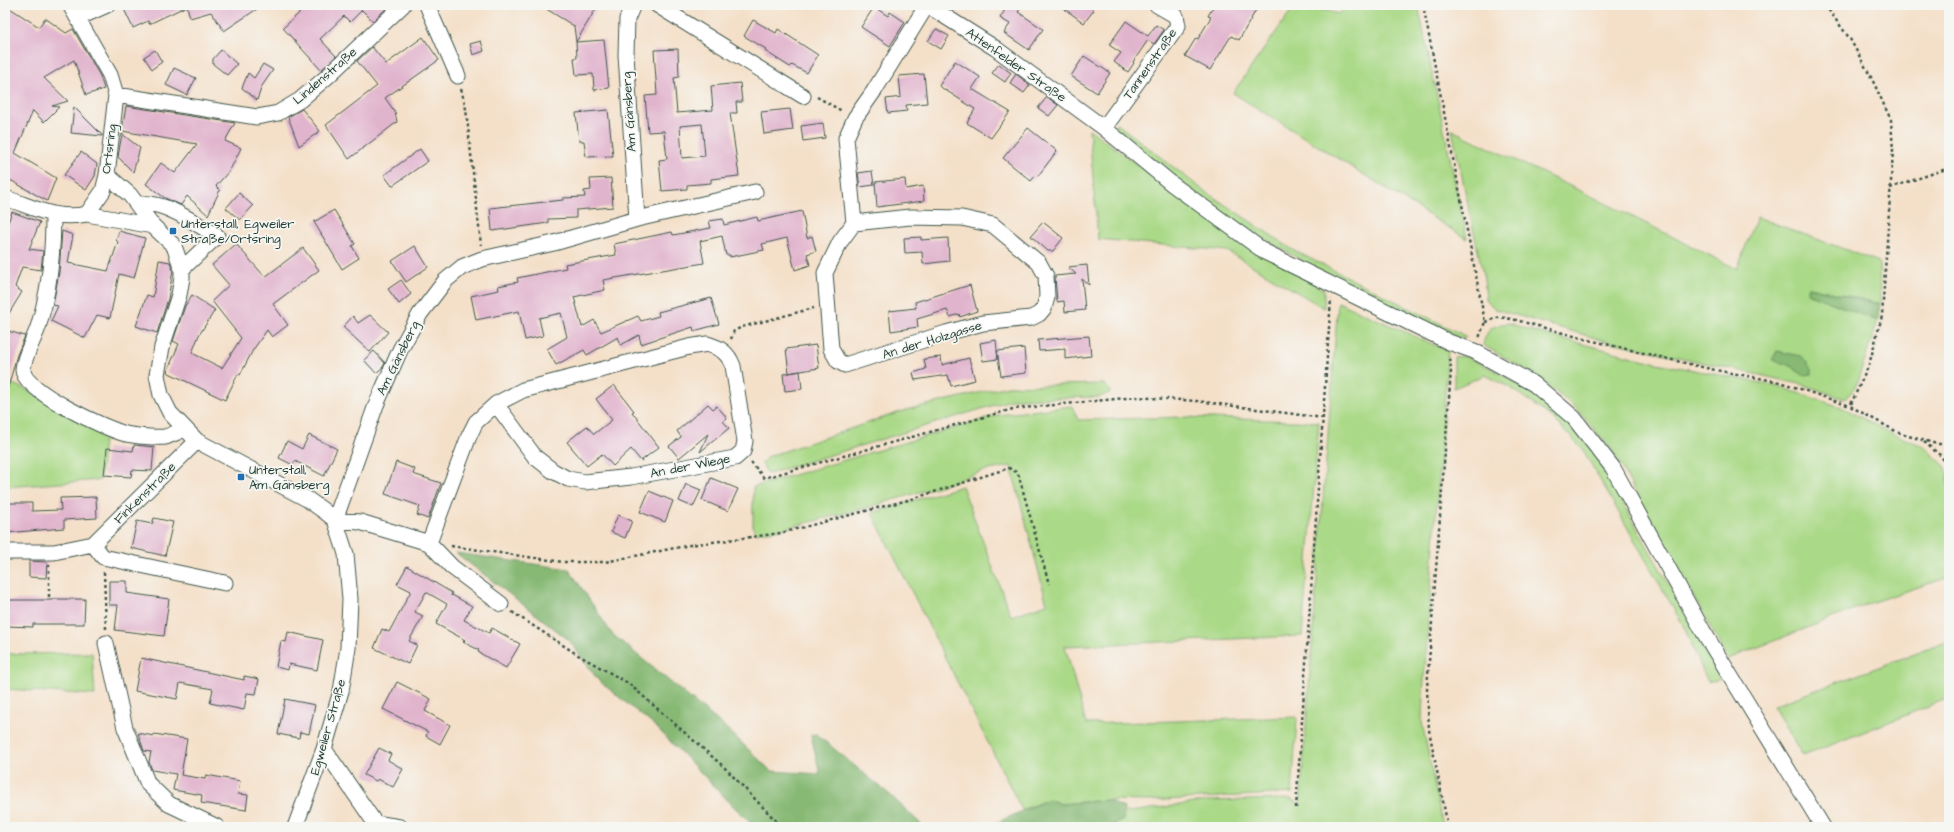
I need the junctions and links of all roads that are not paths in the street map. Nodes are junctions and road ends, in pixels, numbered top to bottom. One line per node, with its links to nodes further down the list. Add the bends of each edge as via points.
1 (70, 5): 9 (street, Ortsring)
2 (107, 5): 9 (street)
3 (403, 5): 11 (street, Lindenstraße, via 328,76 300,100 278,113 257,117)
4 (427, 5): 10 (street)
5 (633, 5): 20 (street, Am Gänsberg, via 627,19 626,55)
6 (657, 5): 12 (street)
7 (926, 5): 13 (street, Attenfelder Straße, via 995,48); 21 (street, via 855,118 846,138)
8 (1158, 5): 13 (street, Tannenstraße, via 1176,16 1178,26)
9 (78, 18): 11 (street, Ortsring, via 110,75)
10 (458, 76)
11 (116, 95): 14 (street, Ortsring)
12 (803, 96)
13 (1104, 128): 38 (street, Attenfelder Straße, via 1172,184 1265,252 1449,342 1474,351 1534,384 1574,418 1613,468 1703,631)
14 (107, 175): 17 (street); 18 (street, Ortsring, via 103,191)
15 (755, 192): 20 (street, Am Gänsberg)
16 (5, 198): 19 (street)
17 (138, 205): 22 (street); 23 (street, via 146,203 170,210 217,236)
18 (87, 214): 19 (street, via 74,217); 22 (street)
19 (54, 216): 25 (street, via 53,258 40,323 25,360 23,371 26,379 41,392 100,426 127,434 165,437)
20 (637, 219): 27 (street, Am Gänsberg, via 554,243 482,259 462,267 445,281 416,320 400,350 376,405)
21 (854, 223): 21 (street, An der Holzgasse, via 840,242 825,273 831,349 838,361 845,365 983,323 1031,318 1044,308 1046,276 1039,263 994,226 962,218 910,217)
22 (153, 226): 23 (street, via 174,246)
23 (182, 269): 25 (street, via 179,295 162,346 156,375 161,396 170,413)
24 (496, 404): 24 (street, An der Wiege, via 523,390 707,344 719,348 729,356 734,366 745,441 742,451 735,458 632,477 584,482 568,479 535,457); 28 (street, via 476,422 469,436)
25 (185, 429): 26 (street)
26 (197, 441): 27 (street, via 307,500); 29 (street, Finkenstraße)
27 (335, 520): 28 (street, via 360,522); 34 (street, Egweiler Straße, via 346,554 350,599 348,648 341,691)
28 (429, 543): 32 (street, via 452,567)
29 (93, 544): 30 (street, via 67,550); 31 (street, via 103,557)
30 (5, 552)
31 (226, 583)
32 (501, 604)
33 (106, 643): 35 (street, via 125,728 148,784 169,804)
34 (324, 749): 36 (street, Egweiler Straße); 37 (street, via 375,823)
35 (217, 827)
36 (295, 827)
37 (400, 827)
38 (1823, 827)

